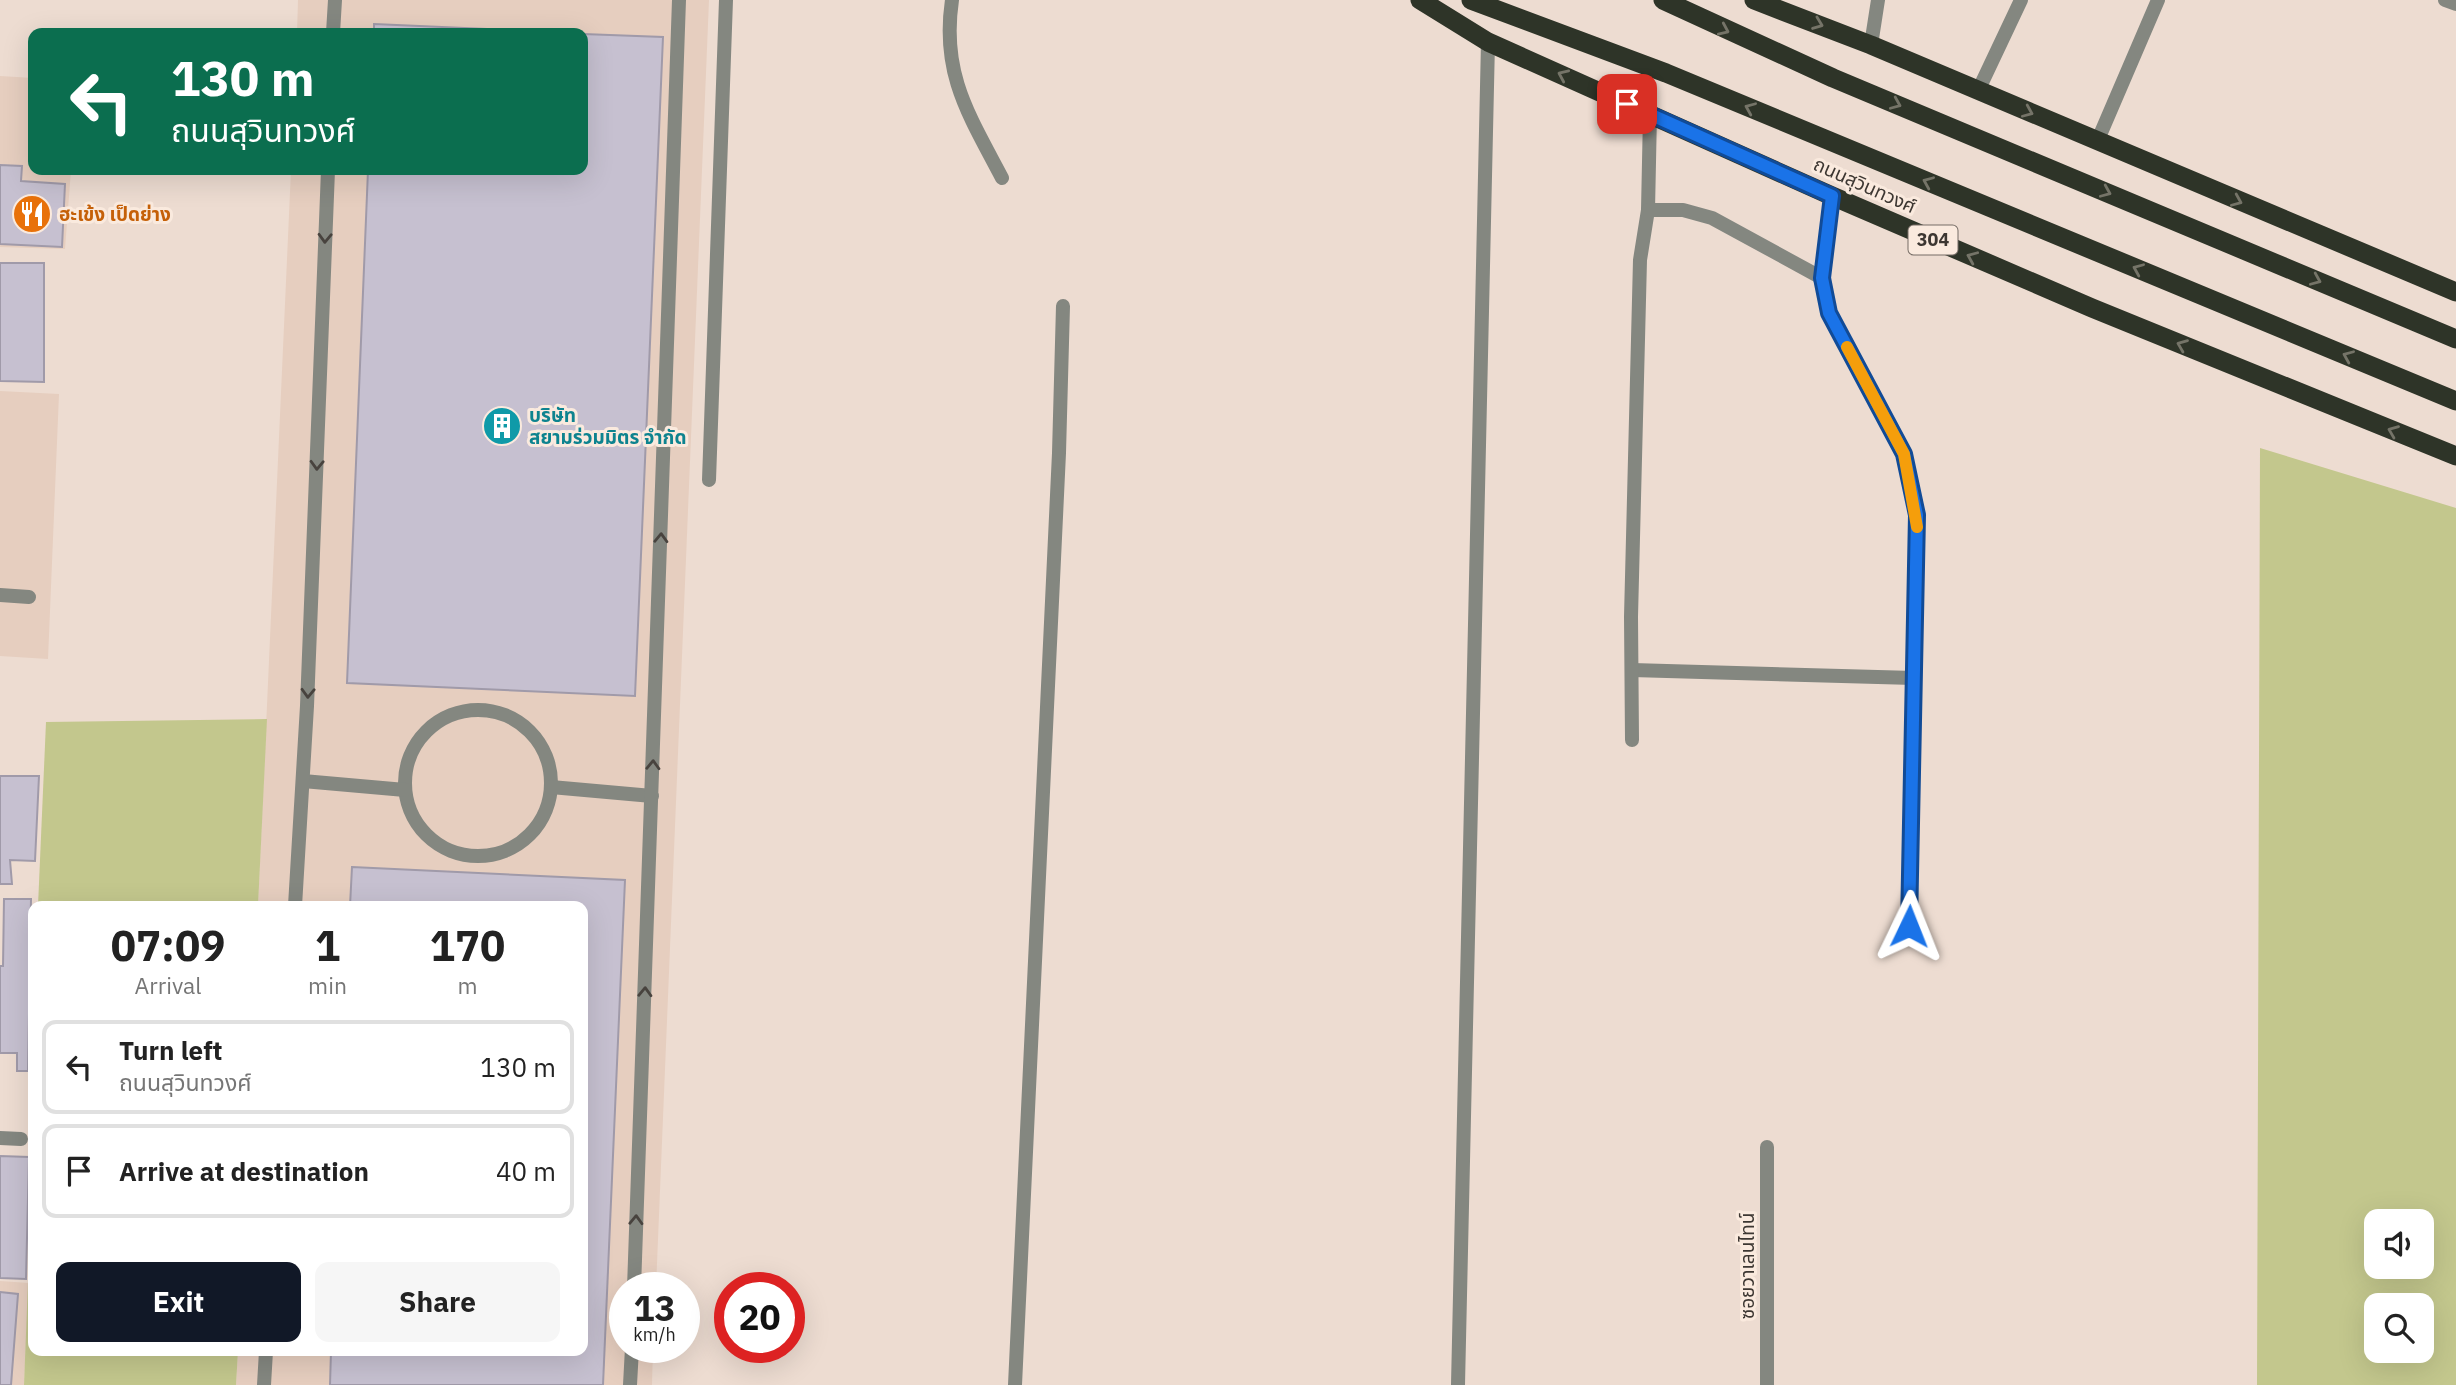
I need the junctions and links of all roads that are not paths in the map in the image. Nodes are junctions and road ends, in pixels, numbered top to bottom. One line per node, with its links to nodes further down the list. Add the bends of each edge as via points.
1 (335, 0): 14 (street)
2 (679, 0): 39 (street, one-way to 2)
3 (726, 0): 30 (street)
4 (952, 0): 21 (street, via 949,58 962,102)
5 (1420, 0): 15 (highway, ถนนสุวินทวงศ์ / 304)
6 (1471, 0): 28 (highway, ถนนสุวินทวงศ์ / 304, one-way to 6, via 1666,73)
7 (1663, 0): 27 (highway, one-way to 27, via 1833,78)
8 (1754, 0): 16 (highway, one-way to 16)
9 (1878, 0): 16 (street)
10 (2021, 0): 17 (street)
11 (2158, 0): 19 (street)
12 (2445, 0): 13 (street)
13 (2456, 4)
14 (333, 28)
15 (1488, 42): 18 (highway, ถนนสุวินทวงศ์ / 304, one-way to 15); 51 (street)
16 (1871, 45): 17 (highway)
17 (1978, 91): 19 (highway, one-way to 19)
18 (1650, 114): 22 (highway, ถนนสุวินทวงศ์ / 304); 23 (street)
19 (2097, 142): 25 (highway, one-way to 25)
20 (328, 175): 36 (street, one-way to 36)
21 (1002, 178)
22 (1832, 196): 24 (street); 29 (highway, ถนนสุวินทวงศ์ / 304, one-way to 22)
23 (1648, 209): 24 (street, via 1683,210 1712,218); 33 (street, via 1640,260)
24 (1822, 278): 34 (street, via 1829,313 1904,454 1917,515)
25 (2456, 292)
26 (1063, 306): 50 (street)
27 (2456, 339)
28 (2456, 401)
29 (2456, 456)
30 (709, 480)
31 (0, 595): 32 (street)
32 (29, 597)
33 (1632, 670): 34 (street); 35 (street)
34 (1914, 678): 41 (street)
35 (1632, 740)
36 (303, 782): 38 (street); 40 (street)
37 (551, 787): 38 (street, via 547,810 535,830 518,845 474,857 451,852 431,840 415,823); 38 (street, via 548,762 537,739 518,722 494,711 469,710 444,717 423,732 410,754); 39 (street)
38 (405, 790)
39 (652, 796): 45 (street, one-way to 39)
40 (295, 901)
41 (1909, 926)
42 (0, 1138): 43 (street)
43 (21, 1139)
44 (1767, 1147): 52 (street, ซอยวาเลนไทน์)
45 (635, 1272)
46 (266, 1356): 48 (street)
47 (631, 1363): 49 (street)
48 (264, 1385)
49 (630, 1385)
50 (1015, 1385)
51 (1458, 1385)
52 (1767, 1385)

